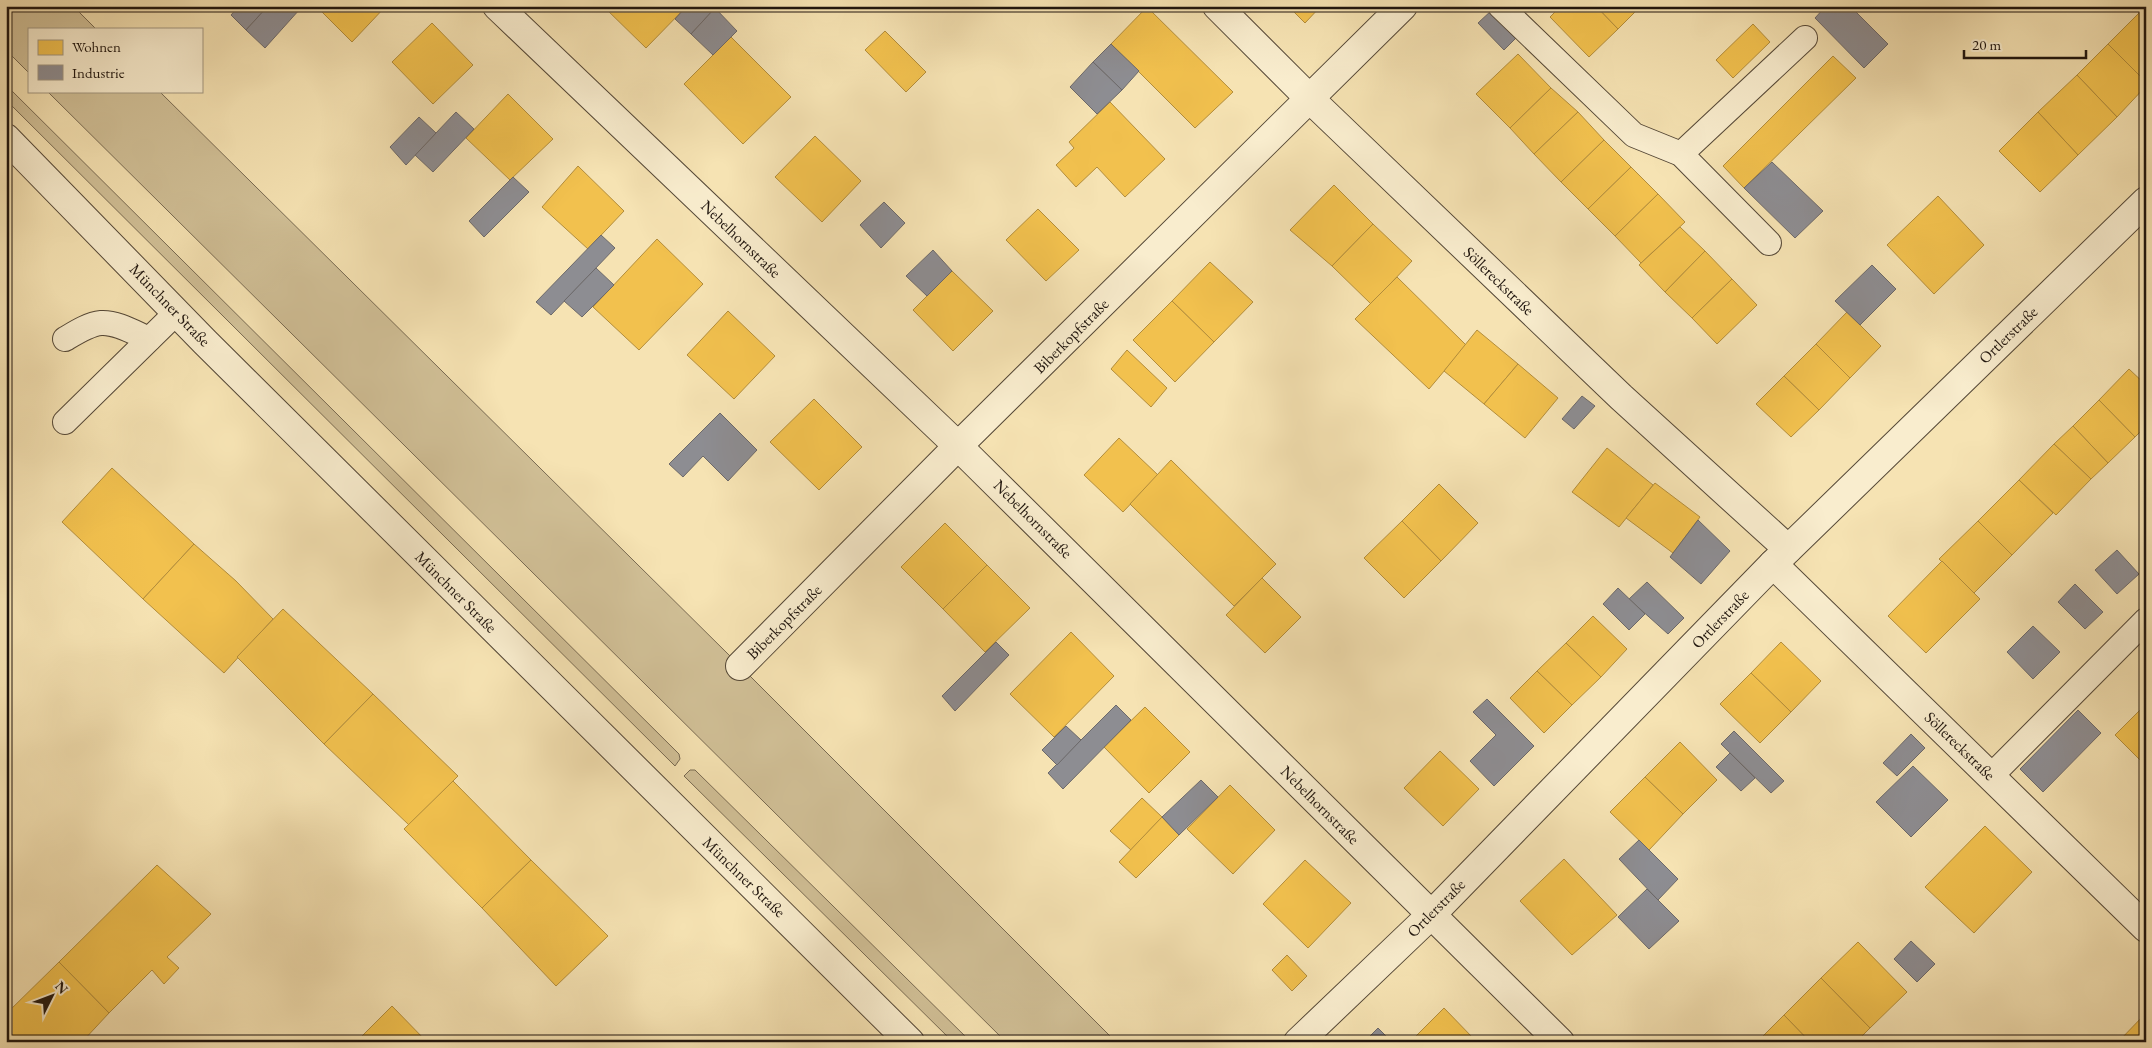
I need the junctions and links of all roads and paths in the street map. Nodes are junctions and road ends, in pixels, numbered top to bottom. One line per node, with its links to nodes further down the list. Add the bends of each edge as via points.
1 (497, 6): 15 (street, Nebelhornstraße)
2 (1217, 6): 6 (street, Söllereckstraße)
3 (1403, 6): 6 (street, Biberkopfstraße)
4 (1500, 6): 8 (lane, via 1634,135)
5 (1805, 38): 8 (lane)
6 (1309, 98): 15 (street, Biberkopfstraße); 16 (street, Söllereckstraße)
7 (6, 138): 11 (street, Münchner Straße)
8 (1681, 154): 10 (lane)
9 (2146, 201): 16 (street, Ortlerstraße)
10 (1769, 243)
11 (177, 312): 13 (lane); 22 (street, Münchner Straße)
12 (65, 339): 13 (lane, via 101,323 124,328)
13 (149, 339): 14 (lane)
14 (65, 422)
15 (958, 446): 18 (street, Biberkopfstraße); 20 (street, Nebelhornstraße)
16 (1781, 557): 19 (street, Söllereckstraße); 20 (street, Ortlerstraße)
17 (2143, 628): 19 (lane)
18 (740, 666)
19 (1991, 776): 21 (street, Söllereckstraße)
20 (1431, 915): 23 (street, Ortlerstraße); 24 (street, Nebelhornstraße)
21 (2146, 928)
22 (910, 1042)
23 (1298, 1042)
24 (1560, 1042)

